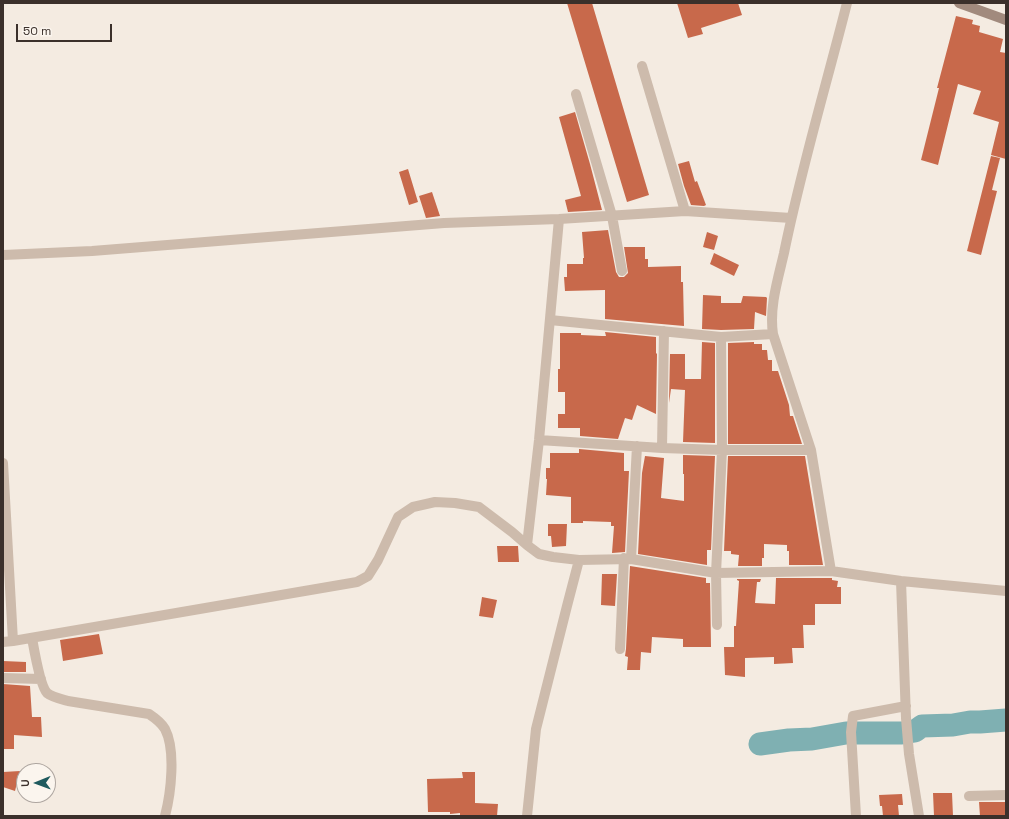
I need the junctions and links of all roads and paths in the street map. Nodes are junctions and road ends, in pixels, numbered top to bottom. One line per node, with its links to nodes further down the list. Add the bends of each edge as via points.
1 (848, 3): 8 (street)
2 (959, 3): 3 (main road)
3 (1006, 20)
4 (642, 66): 6 (street)
5 (576, 94): 7 (street)
6 (685, 211): 7 (street); 8 (street)
7 (612, 216): 9 (street); 11 (street)
8 (791, 218): 14 (street, via 772,313)
9 (559, 219): 10 (street, via 444,223 92,252); 12 (street)
10 (3, 255)
11 (622, 271)
12 (550, 320): 13 (street); 16 (street)
13 (664, 331): 15 (street); 18 (street)
14 (773, 334): 15 (street); 20 (street)
15 (721, 337): 19 (street)
16 (539, 440): 17 (street); 23 (street)
17 (637, 446): 18 (street); 24 (street)
18 (662, 448): 19 (street)
19 (722, 450): 20 (street); 27 (street)
20 (811, 450): 26 (street)
21 (3, 463): 22 (street)
22 (4, 515): 32 (street)
23 (527, 545): 25 (street, via 539,554 553,558); 31 (street, via 479,507 435,502 413,507 398,517 368,576 357,582)
24 (627, 559): 25 (street); 27 (street); 34 (street)
25 (580, 560): 41 (street, via 536,730)
26 (831, 571): 27 (street); 28 (street)
27 (716, 572): 30 (street)
28 (901, 581): 29 (street); 37 (street)
29 (1006, 591)
30 (717, 625)
31 (32, 638): 32 (street); 36 (street)
32 (14, 641): 33 (street)
33 (3, 642)
34 (620, 650)
35 (3, 678): 36 (street)
36 (41, 679): 40 (street, via 47,692 57,698 142,712 156,718 164,727 170,748 171,777)
37 (906, 706): 42 (street, via 853,716); 43 (street, via 909,754)
38 (1006, 795): 39 (street)
39 (969, 796)
40 (165, 816)
41 (527, 816)
42 (856, 816)
43 (919, 816)

